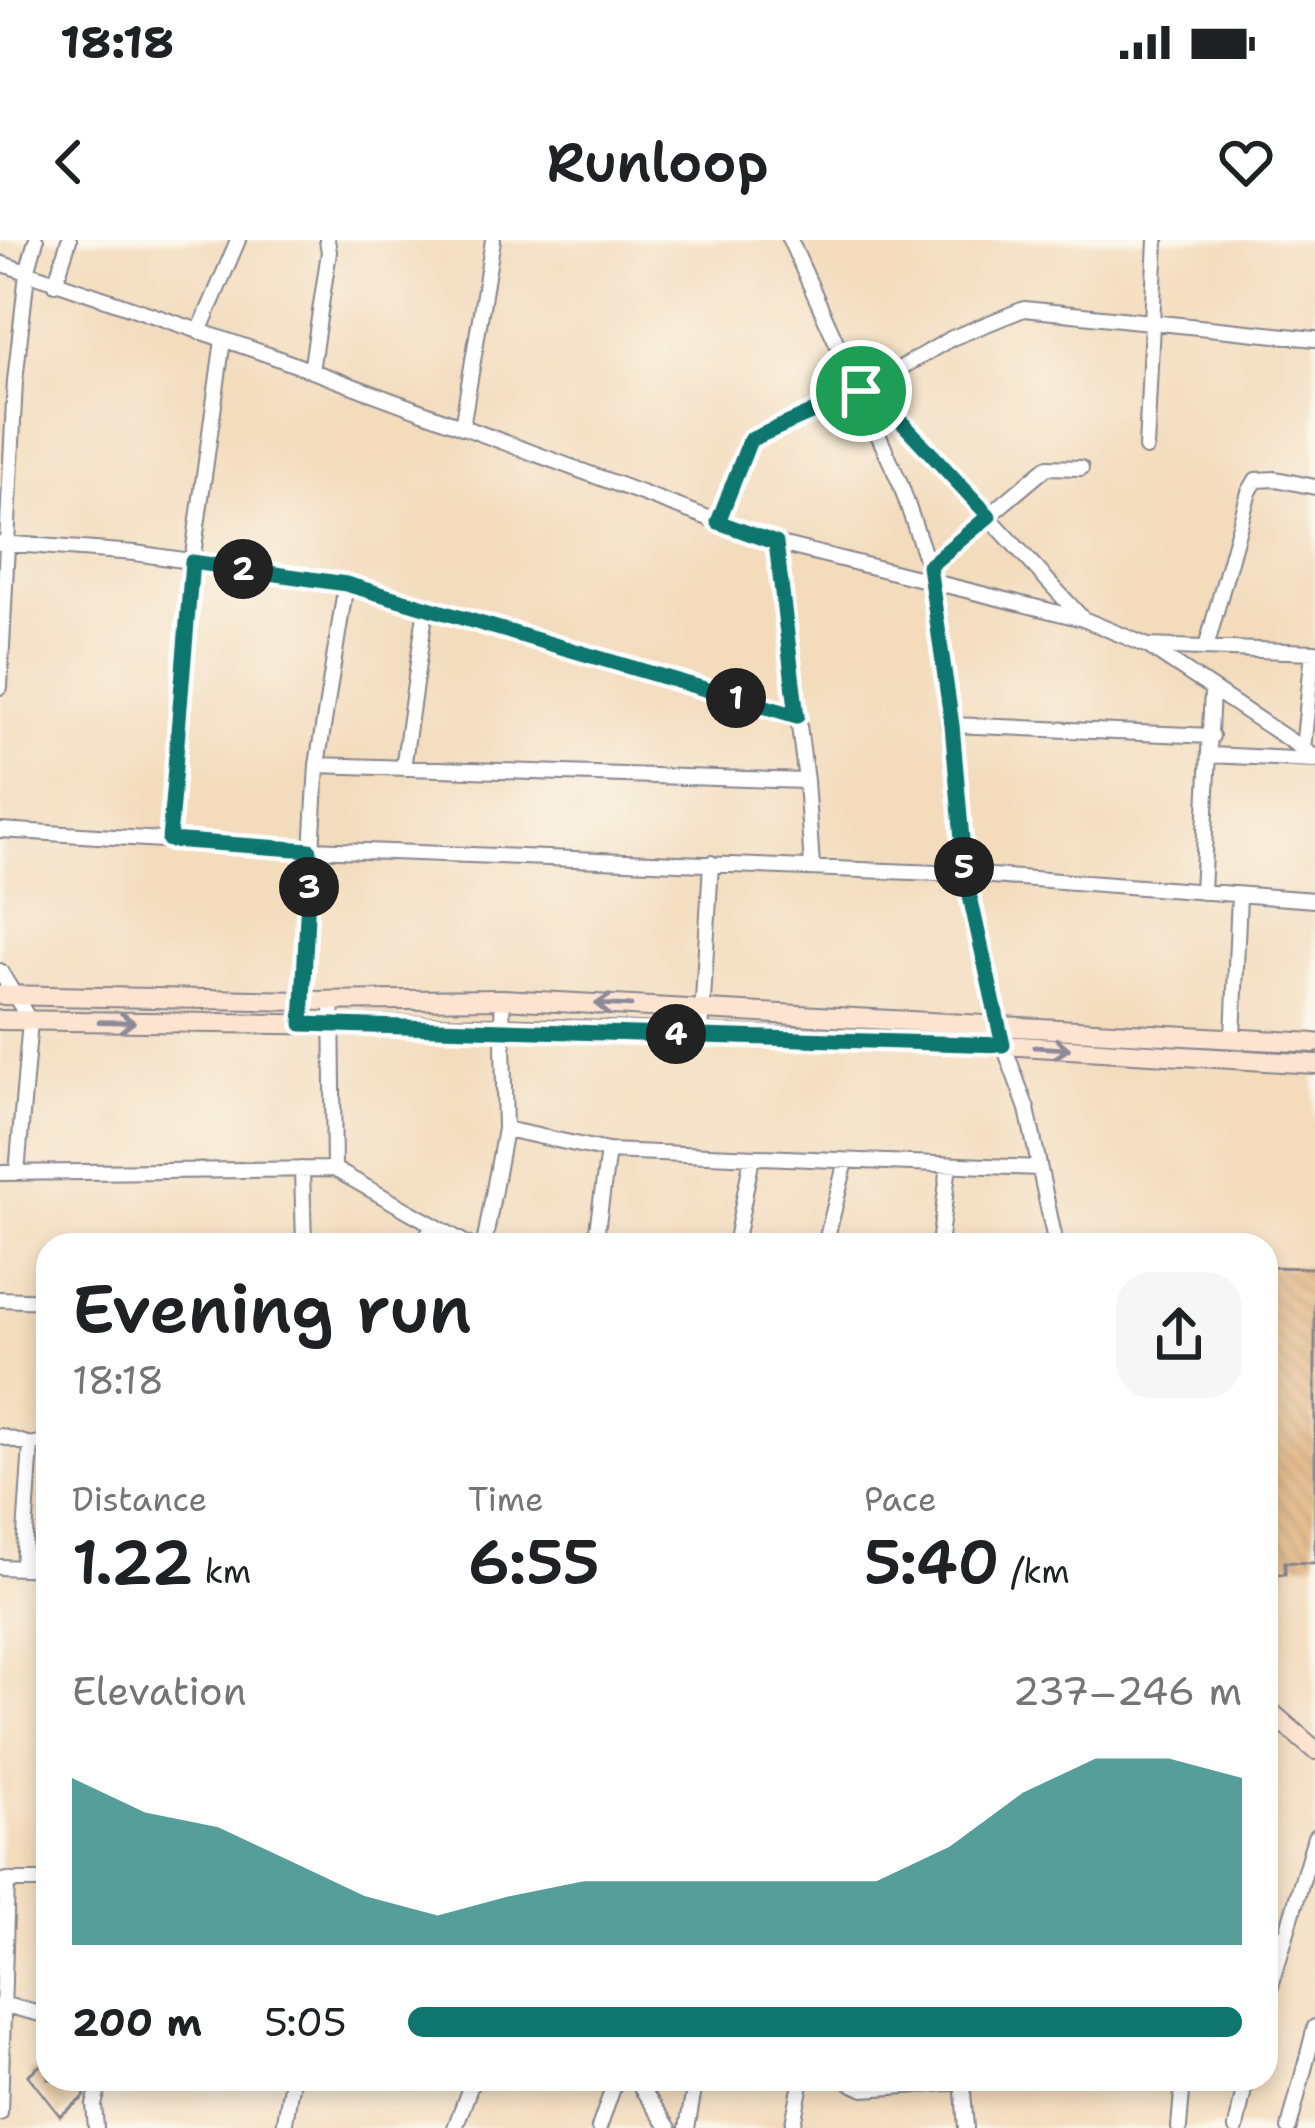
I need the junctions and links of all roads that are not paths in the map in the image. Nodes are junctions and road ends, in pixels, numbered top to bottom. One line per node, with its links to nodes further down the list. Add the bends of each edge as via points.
1 (36, 240): 9 (street)
2 (69, 240): 10 (street)
3 (238, 240): 12 (street)
4 (327, 240): 15 (street)
5 (493, 240): 18 (street)
6 (791, 240): 17 (street)
7 (1156, 240): 11 (street)
8 (0, 263): 9 (street)
9 (27, 273): 10 (street); 16 (street)
10 (55, 284): 12 (street)
11 (1153, 322): 14 (street); 17 (street, via 1024,309 952,338); 19 (street)
12 (199, 332): 13 (street)
13 (224, 340): 15 (street); 26 (street)
14 (1315, 340)
15 (311, 371): 18 (street)
16 (8, 380): 24 (street)
17 (861, 391): 22 (street, via 883,402); 23 (street, via 750,440); 27 (street)
18 (462, 427): 23 (street)
19 (1146, 448)
20 (1081, 468): 22 (street, via 1046,467)
21 (1315, 487): 32 (street, via 1256,480)
22 (989, 516): 27 (street); 30 (street)
23 (718, 522): 25 (street)
24 (4, 543): 26 (street); 34 (street)
25 (776, 543): 27 (street); 36 (street)
26 (192, 562): 28 (street); 45 (street)
27 (932, 574): 30 (street); 37 (street)
28 (346, 584): 29 (street); 41 (street)
29 (426, 608): 36 (street); 42 (street)
30 (1084, 620): 31 (street)
31 (1148, 646): 32 (street); 35 (street)
32 (1206, 648): 33 (street)
33 (1314, 652): 40 (street)
34 (0, 687)
35 (1211, 691): 38 (street); 40 (street)
36 (797, 716): 43 (street)
37 (952, 725): 38 (street); 49 (street)
38 (1211, 736): 39 (street)
39 (1210, 755): 40 (street); 50 (street)
40 (1311, 755)
41 (317, 765): 42 (street); 46 (street)
42 (403, 768): 43 (street)
43 (806, 781): 48 (street)
44 (0, 830): 45 (street)
45 (169, 840): 46 (street)
46 (310, 850): 47 (street); 57 (street)
47 (712, 863): 48 (street); 58 (street)
48 (812, 866): 49 (street)
49 (965, 874): 50 (street); 63 (street)
50 (1202, 892): 51 (street)
51 (1239, 896): 52 (street); 66 (street)
52 (1315, 900)
53 (0, 971): 54 (street)
54 (8, 995): 57 (street); 60 (street)
55 (502, 999): 56 (street); 58 (street, one-way to 55); 64 (street)
56 (332, 1000): 57 (street); 62 (street)
57 (304, 1001): 61 (street)
58 (702, 1010): 63 (street); 65 (street)
59 (0, 1020): 60 (street)
60 (30, 1022): 61 (street, one-way to 61); 79 (street)
61 (302, 1024): 62 (street)
62 (331, 1024): 64 (street); 77 (street)
63 (996, 1024): 66 (street); 68 (street)
64 (499, 1027): 65 (street); 70 (street)
65 (700, 1035): 68 (street)
66 (1233, 1037): 67 (street)
67 (1315, 1042)
68 (1003, 1045): 69 (street, one-way to 69); 75 (street, via 1028,1109)
69 (1315, 1064)
70 (505, 1130): 71 (street); 84 (street)
71 (608, 1151): 72 (street); 85 (street)
72 (752, 1157): 73 (street); 86 (street)
73 (846, 1161): 74 (street); 87 (street)
74 (950, 1165): 75 (street); 88 (street)
75 (1039, 1168): 89 (street)
76 (302, 1169): 77 (street); 79 (street); 81 (street)
77 (334, 1169): 80 (street)
78 (0, 1173): 79 (street)
79 (17, 1173)
80 (434, 1225): 82 (street); 83 (street)
81 (304, 1233)
82 (429, 1233)
83 (448, 1233)
84 (486, 1233)
85 (597, 1233)
86 (737, 1233)
87 (828, 1233)
88 (941, 1233)
89 (1053, 1233)
90 (0, 1298): 91 (street)
91 (36, 1300)
92 (0, 1436): 94 (street)
93 (36, 1444): 94 (street)
94 (31, 1445): 95 (street)
95 (23, 1566): 96 (street); 97 (street)
96 (0, 1567)
97 (36, 1568)
98 (1278, 1719): 99 (street)
99 (1315, 1750)
100 (1315, 1837): 104 (street)
101 (4, 1880): 102 (street); 106 (street)
102 (36, 1881)
103 (1278, 1936): 104 (street)
104 (1286, 1938): 105 (street)
105 (1278, 1964)
106 (3, 2004): 107 (street); 119 (street)
107 (36, 2013)
108 (1315, 2027): 130 (street)
109 (98, 2091): 120 (street)
110 (290, 2091): 121 (street)
111 (469, 2091): 122 (street)
112 (612, 2091): 123 (street)
113 (643, 2091): 124 (street)
114 (694, 2091): 125 (street)
115 (800, 2091): 126 (street)
116 (963, 2091): 127 (street)
117 (1182, 2091): 128 (street)
118 (1244, 2091): 129 (street)
119 (0, 2113)
120 (96, 2128)
121 (284, 2128)
122 (455, 2128)
123 (599, 2128)
124 (669, 2128)
125 (687, 2128)
126 (792, 2128)
127 (966, 2128)
128 (1179, 2128)
129 (1236, 2128)
130 (1289, 2128)

